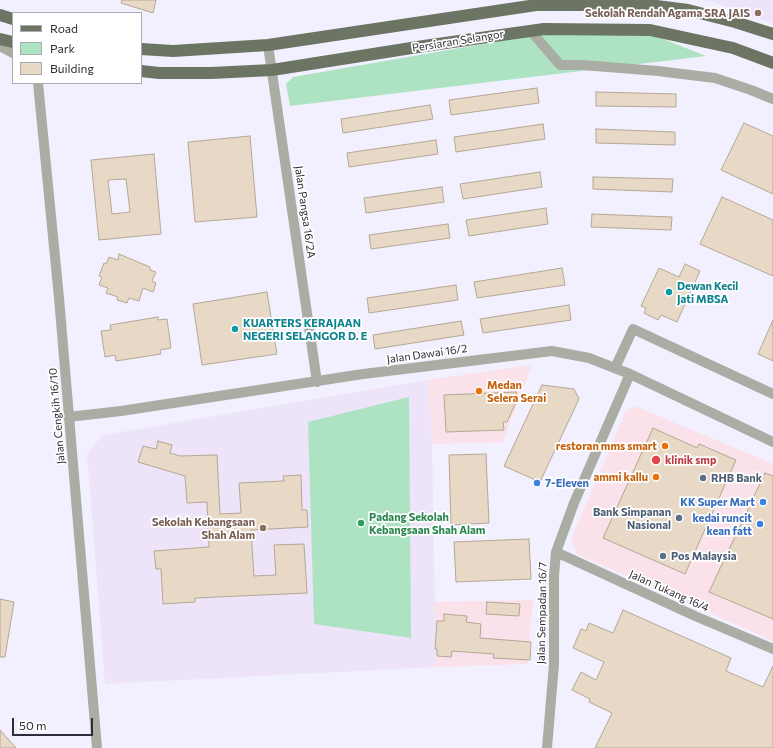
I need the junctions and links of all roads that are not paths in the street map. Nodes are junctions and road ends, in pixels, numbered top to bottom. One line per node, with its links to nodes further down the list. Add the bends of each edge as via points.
1 (0, 15): 2 (main road)
2 (12, 19)
3 (530, 30): 11 (main road, Persiaran Selangor, via 650,30 733,48); 12 (main road, Persiaran Selangor); 17 (street, via 560,65 582,64 709,77)
4 (773, 34): 7 (main road, via 688,10 649,5 536,5)
5 (0, 39): 6 (main road)
6 (12, 42)
7 (268, 45): 9 (main road, via 173,51); 12 (street, Jalan Pangsa 16/2A)
8 (0, 46): 10 (street)
9 (142, 49)
10 (12, 52)
11 (773, 63)
12 (272, 70): 14 (main road, Persiaran Selangor); 20 (street, Jalan Pangsa 16/2A)
13 (142, 71): 14 (main road, Persiaran Selangor)
14 (159, 73): 15 (street)
15 (142, 74)
16 (38, 84): 22 (street, Jalan Cengkih 16/10)
17 (773, 99)
18 (615, 368): 19 (street, Jalan Dawai 16/2); 20 (street, Jalan Dawai 16/2, via 588,358 552,351); 21 (street, via 633,329)
19 (630, 374): 23 (street, Jalan Dawai 16/2); 24 (street, Jalan Sempadan 16/7, via 574,503)
20 (317, 382): 22 (street, Jalan Dawai 16/2, via 128,410)
21 (773, 394)
22 (68, 416): 26 (street, Jalan Cengkih 16/10)
23 (773, 442)
24 (556, 552): 25 (street, Jalan Tukang 16/4); 27 (street, Jalan Sempadan 16/7, via 554,664)
25 (773, 649)
26 (97, 748)
27 (547, 748)

